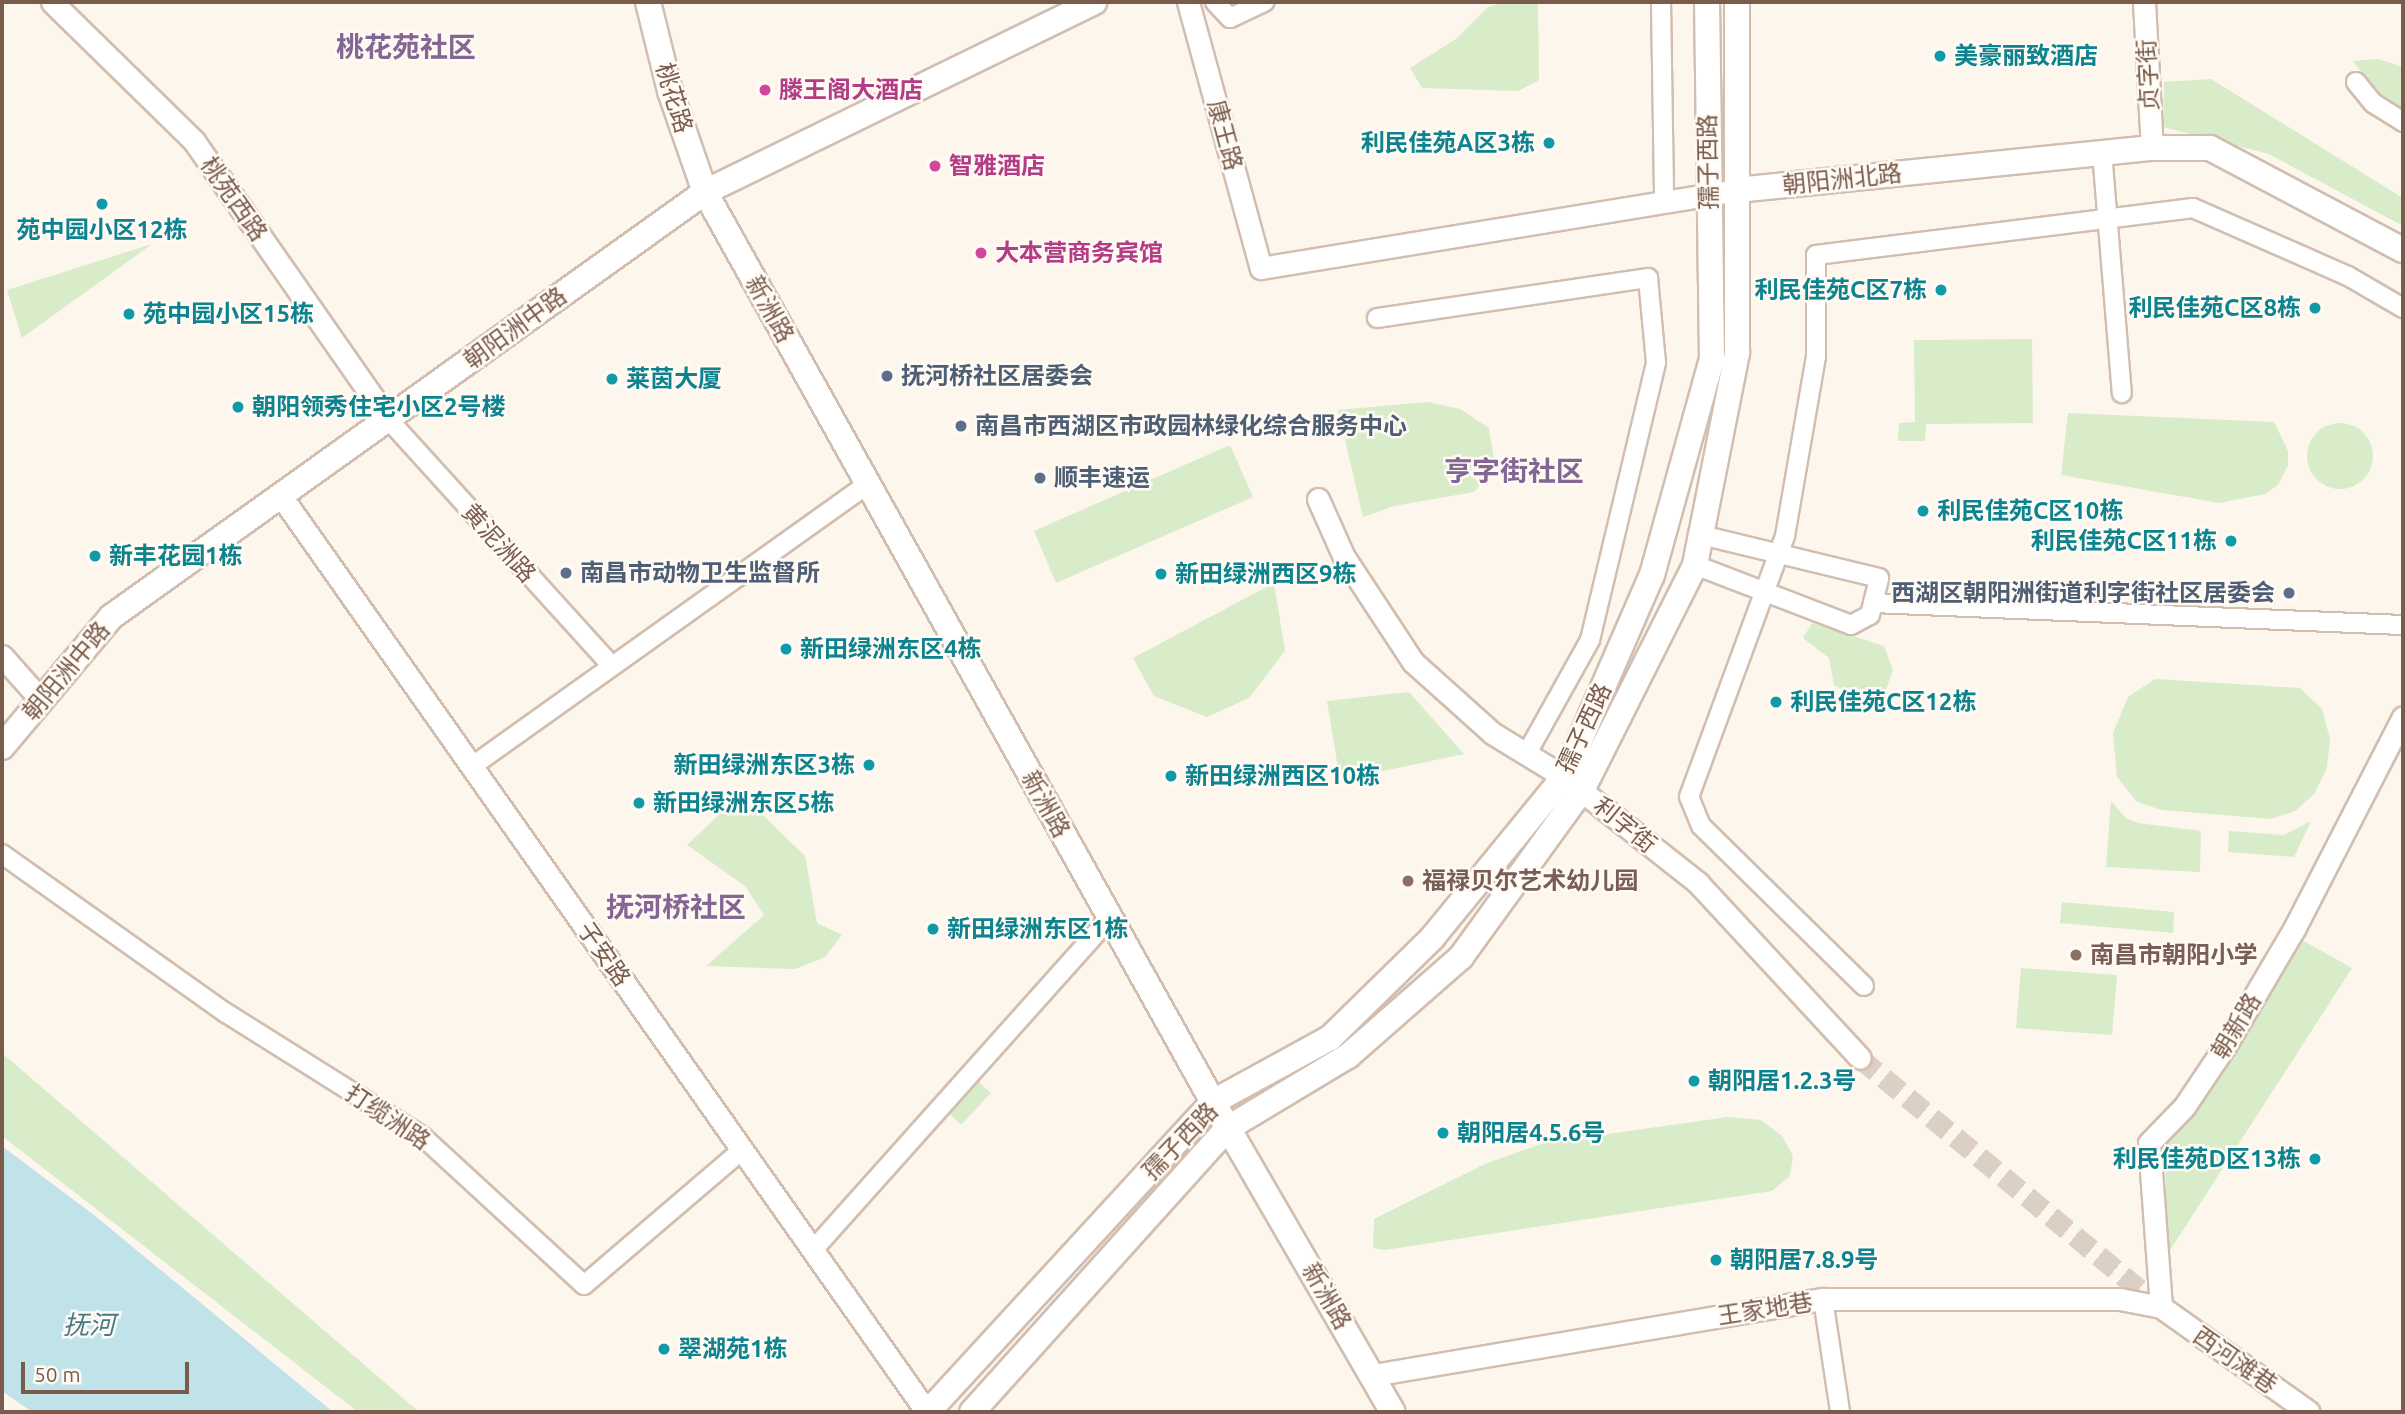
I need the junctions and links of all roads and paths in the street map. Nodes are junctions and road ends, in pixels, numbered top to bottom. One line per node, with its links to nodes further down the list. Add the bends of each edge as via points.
1 (52, 2): 26 (street, 桃苑西路, via 194,141)
2 (648, 2): 16 (main road, 桃花路, via 670,91)
3 (662, 2): 16 (main road, 桃花路)
4 (1094, 2): 16 (main road, 朝阳洲中路)
5 (1188, 2): 22 (street, 康王路)
6 (1215, 2): 7 (street, via 1230,18)
7 (1265, 2)
8 (1661, 2): 19 (street)
9 (1707, 2): 18 (main road, 孺子西路)
10 (1737, 2): 17 (main road, 孺子西路)
11 (2144, 2): 14 (street, 贞字街)
12 (2356, 82): 13 (street, via 2373,103)
13 (2403, 122)
14 (2152, 148): 15 (main road, 朝阳洲北路); 21 (main road, 朝阳洲北路, via 2210,148)
15 (2102, 152): 17 (main road, 朝阳洲北路); 20 (street)
16 (711, 189): 26 (main road, 朝阳洲中路); 27 (main road, 新洲路); 48 (main road, 新洲路)
17 (1737, 190): 18 (street, 朝阳洲北路); 30 (main road, 孺子西路, via 1737,353)
18 (1708, 193): 19 (street, 朝阳洲北路); 43 (main road, 孺子西路, via 1712,359 1652,575)
19 (1664, 200): 22 (street, 朝阳洲北路)
20 (2108, 219): 23 (street, via 2193,208 2348,276); 25 (street); 31 (street, via 1816,255 1816,356)
21 (2403, 250)
22 (1261, 268)
23 (2403, 308)
24 (1377, 318): 41 (street, via 1648,278 1656,363 1590,640)
25 (2122, 393)
26 (387, 419): 28 (main road, 朝阳洲中路); 37 (street, 黄泥洲路)
27 (868, 484): 37 (street); 45 (main road, 新洲路)
28 (281, 496): 38 (main road, 朝阳洲中路, via 111,617); 42 (street, 子安路)
29 (1318, 499): 41 (street, 利字街, via 1345,556 1413,662 1492,733)
30 (1701, 535): 31 (street); 32 (main road, 孺子西路)
31 (1778, 553): 33 (street); 34 (street, via 1879,578)
32 (1695, 565): 33 (street); 43 (main road, 孺子西路)
33 (1764, 592): 34 (street, via 1851,625 1870,615); 46 (street, via 1689,797 1701,826)
34 (1873, 603): 35 (street)
35 (2403, 625)
36 (2, 656): 38 (street)
37 (612, 666): 42 (street)
38 (41, 700): 40 (main road, 朝阳洲中路)
39 (2403, 717): 53 (street, 朝新路, via 2294,929 2225,1046 2184,1107 2149,1143)
40 (2, 747)
41 (1526, 755): 43 (street, 利字街)
42 (471, 766): 50 (street, 子安路)
43 (1573, 783): 47 (street, 利字街, via 1698,883); 48 (main road, 孺子西路, via 1432,938 1330,1038); 49 (main road, 孺子西路, via 1461,957 1348,1056)
44 (2, 854): 50 (street, 打缆洲路, via 226,1013 422,1136 584,1285)
45 (1110, 918): 48 (main road, 新洲路); 51 (street)
46 (1864, 986)
47 (1860, 1058)
48 (1219, 1099): 49 (main road, 新洲路); 55 (main road, 孺子西路)
49 (1235, 1124): 54 (main road, 新洲路); 56 (main road, 孺子西路)
50 (742, 1150): 51 (street, 子安路)
51 (813, 1250): 55 (street, 子安路)
52 (1823, 1299): 53 (street, 王家地巷, via 2120,1299); 54 (street, 王家地巷); 58 (street)
53 (2161, 1307): 59 (street, 西河滩巷)
54 (1373, 1375): 57 (main road, 新洲路)
55 (927, 1412)
56 (972, 1412)
57 (1393, 1412)
58 (1840, 1412)
59 (2309, 1412)

